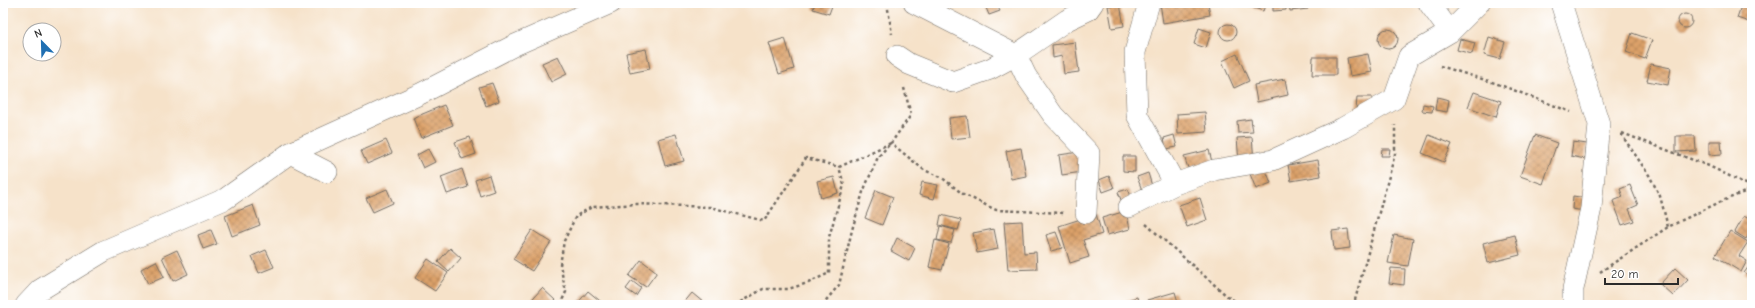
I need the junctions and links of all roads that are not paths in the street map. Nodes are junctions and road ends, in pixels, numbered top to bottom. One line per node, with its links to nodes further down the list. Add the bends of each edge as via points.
1 (611, 3): 11 (street, via 515,45 420,94)
2 (914, 3): 9 (street)
3 (1093, 3): 9 (street, via 1088,10 1068,20)
4 (1149, 3): 13 (street, via 1135,52 1137,115)
5 (1429, 3): 8 (street)
6 (1479, 3): 8 (street)
7 (1561, 3): 16 (street, via 1599,124 1591,208)
8 (1450, 32): 13 (street, via 1409,56 1394,99 1343,128 1273,160 1214,170)
9 (1016, 55): 10 (street, via 990,69 953,82 909,64); 15 (street, via 1026,76 1053,115 1089,153)
10 (897, 56)
11 (290, 153): 12 (street); 17 (street, via 225,199 104,251 40,290)
12 (327, 172)
13 (1175, 184): 14 (street)
14 (1130, 207)
15 (1086, 213)
16 (1573, 297)
17 (26, 305)

